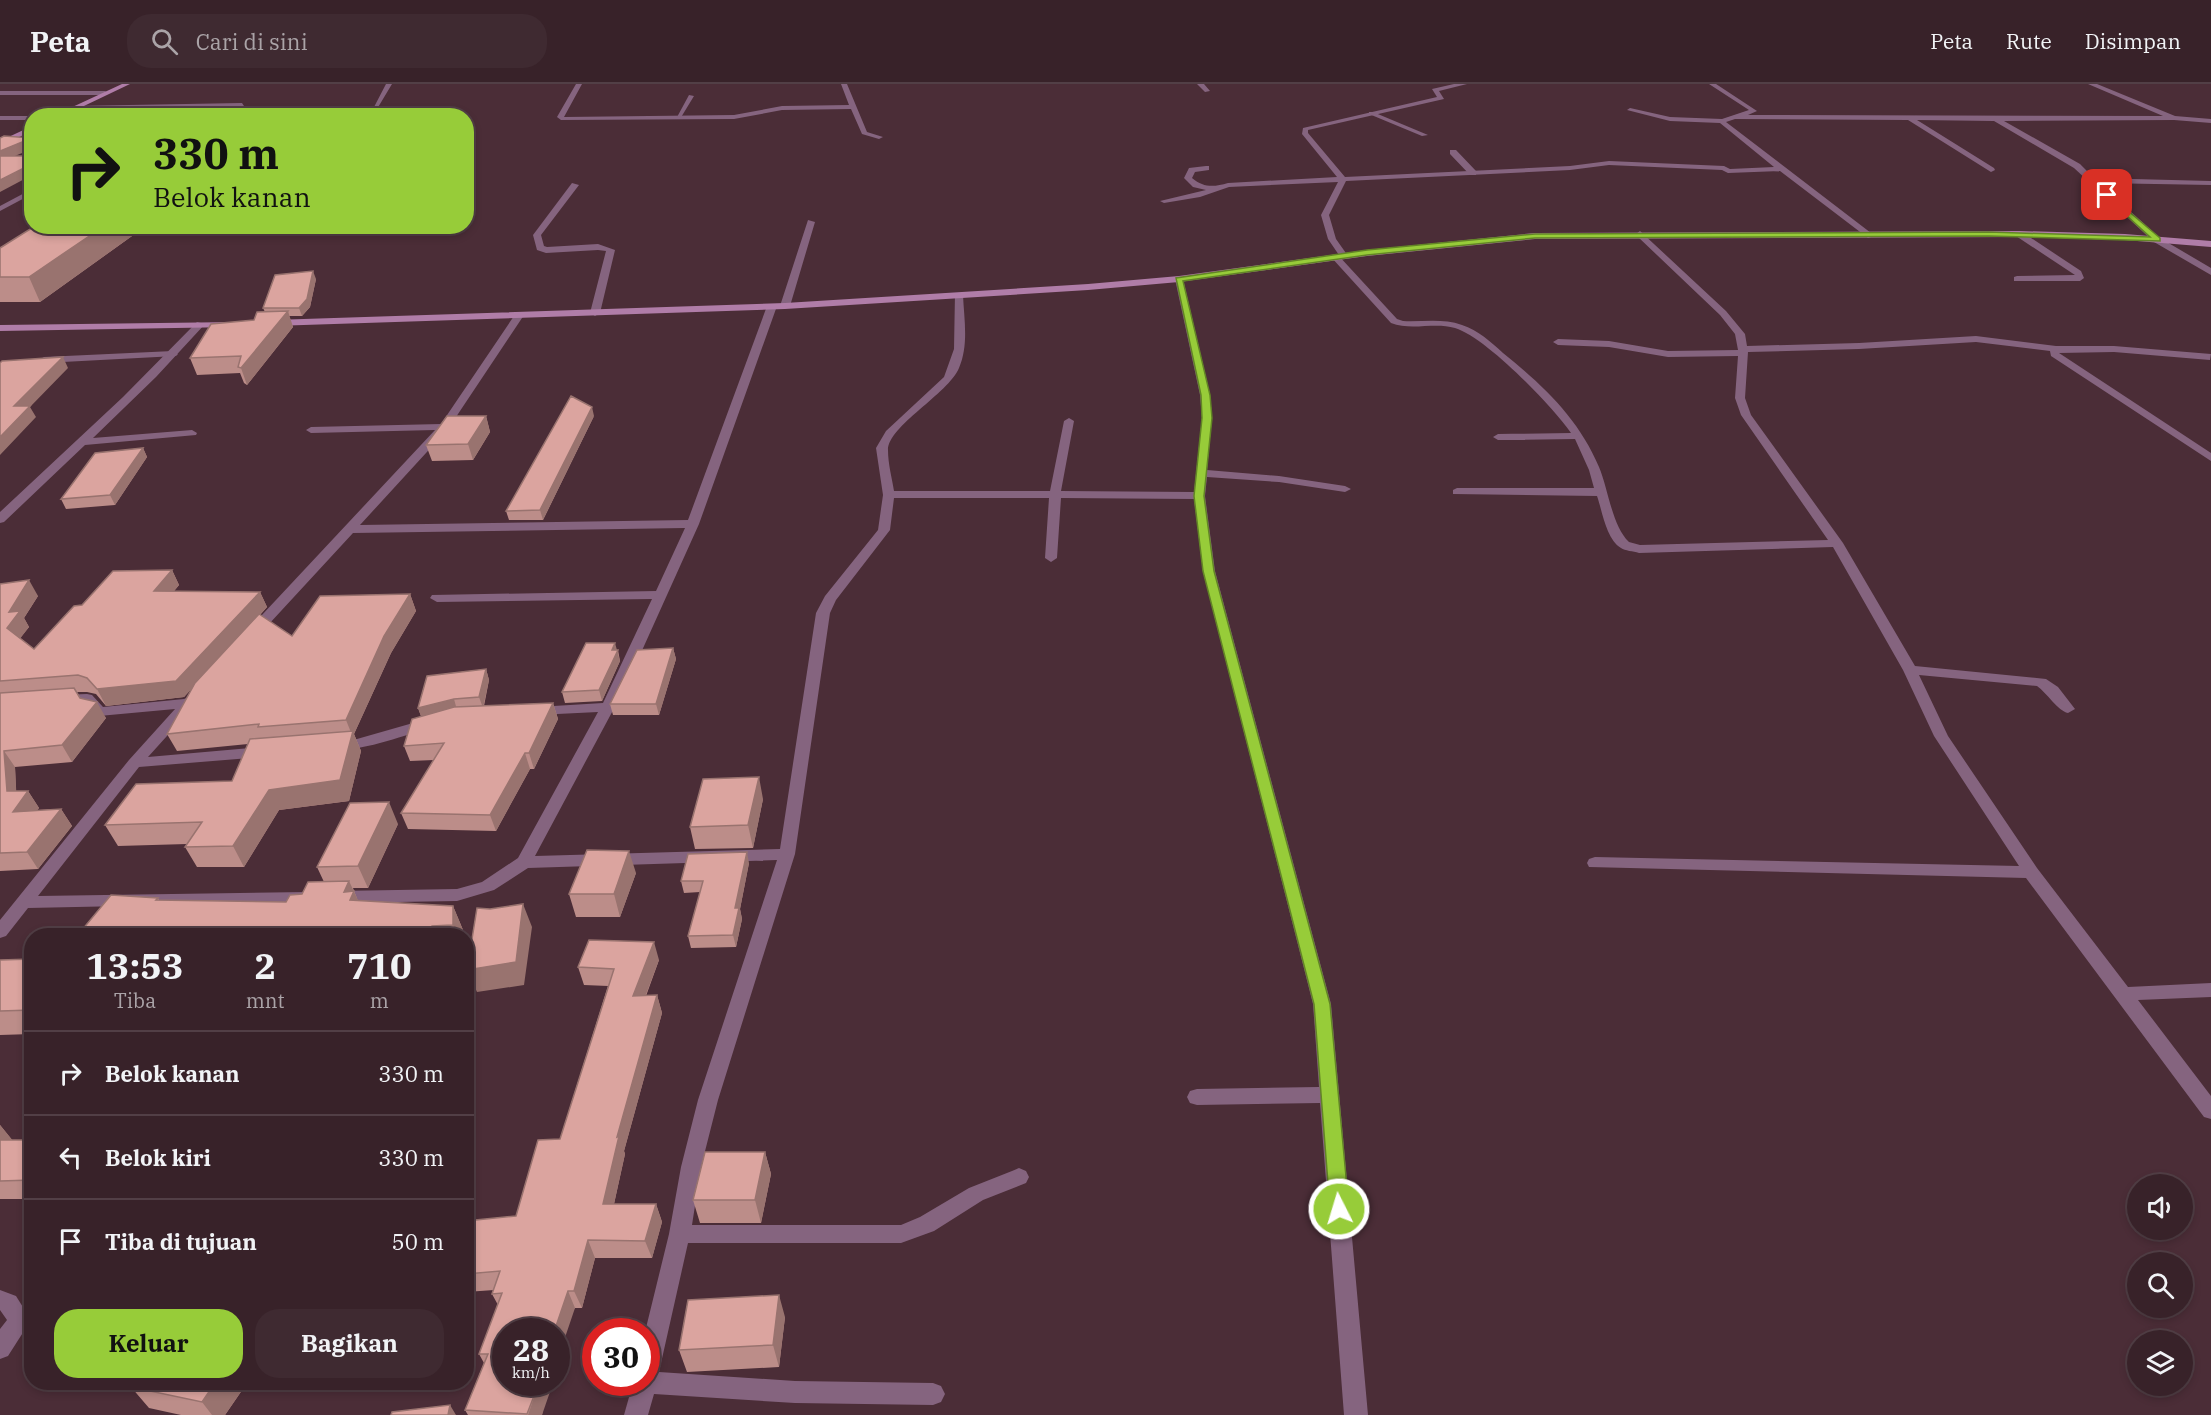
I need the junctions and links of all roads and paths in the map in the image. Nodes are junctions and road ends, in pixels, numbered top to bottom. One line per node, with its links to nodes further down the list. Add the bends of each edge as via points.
1 (127, 84): 11 (street)
2 (389, 84): 16 (street)
3 (579, 84): 22 (street, via 562,110 563,119)
4 (844, 84): 14 (street)
5 (1200, 84): 9 (street)
6 (1464, 84): 18 (street, via 1434,90 1442,98)
7 (1712, 84): 19 (street, via 1754,111)
8 (2091, 84): 24 (street)
9 (1208, 91)
10 (0, 93): 11 (street)
11 (105, 93): 15 (street)
12 (691, 96): 22 (street)
13 (242, 105): 15 (street)
14 (853, 106): 22 (street); 30 (street, via 864,134)
15 (71, 108)
16 (375, 108)
17 (1630, 110): 26 (street, via 1671,119)
18 (1371, 113): 29 (street); 37 (street, via 1305,129 1304,133)
19 (1733, 117): 23 (street); 26 (street)
20 (0, 118): 21 (street)
21 (24, 118)
22 (678, 118)
23 (1909, 118): 25 (street); 35 (street)
24 (2174, 118): 25 (street); 27 (street)
25 (1995, 119): 38 (street, via 2077,166)
26 (1722, 121): 34 (street)
27 (2211, 121)
28 (24, 132): 31 (street)
29 (1424, 135)
30 (879, 137)
31 (0, 144)
32 (1453, 152): 36 (street)
33 (1206, 168): 41 (street, via 1192,170 1188,178 1196,185)
34 (1782, 169): 36 (street, via 1728,171 1640,162); 48 (street)
35 (1991, 170)
36 (1473, 173): 37 (street)
37 (1343, 179): 41 (street, via 1228,185); 51 (street, via 1325,215)
38 (2091, 180): 39 (street); 49 (street)
39 (2211, 183)
40 (575, 185): 58 (street, via 537,235 539,245 546,250 611,250)
41 (1214, 190): 43 (street)
42 (24, 196): 44 (street)
43 (1164, 201)
44 (0, 209)
45 (811, 222): 57 (street)
46 (1640, 234): 48 (street); 51 (street, via 1516,237); 66 (street, via 1723,313 1740,334)
47 (2019, 234): 48 (street); 49 (street); 54 (street, via 2080,278)
48 (1868, 235)
49 (2157, 240): 50 (street); 52 (street)
50 (2211, 244)
51 (1340, 257): 53 (street); 75 (street, via 1394,321 1454,325 1472,332 1547,394)
52 (2211, 272)
53 (1179, 279): 55 (street); 79 (street, via 1205,395 1207,418)
54 (2016, 279)
55 (958, 295): 57 (street); 84 (street, via 959,358 955,369 891,431 882,448)
56 (772, 306): 57 (street); 58 (street); 87 (street)
57 (785, 306)
58 (594, 313): 59 (street)
59 (519, 315): 60 (street); 72 (street)
60 (266, 323)
61 (200, 324): 62 (street); 63 (street); 67 (street)
62 (244, 324)
63 (0, 328)
64 (1558, 342): 66 (street, via 1615,345 1668,354)
65 (2056, 349): 66 (street, via 1976,339); 68 (street); 78 (street, via 2054,354 2061,360)
66 (1743, 351): 89 (street, via 1740,398 1746,415)
67 (173, 354): 69 (street); 77 (street)
68 (2211, 357): 70 (street)
69 (32, 361)
70 (2211, 362)
71 (1069, 422): 83 (street)
72 (444, 427): 73 (street); 88 (street)
73 (311, 430)
74 (192, 433): 77 (street)
75 (1578, 436): 76 (street); 82 (street, via 1597,473)
76 (1498, 437)
77 (81, 442): 86 (street)
78 (2211, 458)
79 (1201, 473): 80 (street); 85 (street)
80 (1345, 489)
81 (1457, 492): 82 (street)
82 (1601, 492): 89 (street, via 1616,536 1623,544 1639,549)
83 (1055, 494): 84 (street); 85 (street); 90 (street)
84 (889, 495): 105 (street, via 884,530 823,613)
85 (1199, 496): 113 (street, via 1209,571 1322,1004)
86 (0, 519)
87 (693, 524): 88 (street); 91 (street)
88 (349, 529): 93 (street)
89 (1837, 543): 94 (street)
90 (1051, 558)
91 (659, 595): 92 (street); 98 (street)
92 (438, 598)
93 (245, 643)
94 (1910, 670): 99 (street, via 2041,682); 108 (street, via 1941,736)
95 (205, 686): 97 (street)
96 (47, 700): 97 (street, via 87,698 99,711)
97 (189, 704): 104 (street)
98 (607, 706): 100 (street); 106 (street)
99 (2068, 709)
100 (517, 712)
101 (444, 719): 102 (street, via 358,744)
102 (322, 747)
103 (275, 751): 104 (street)
104 (134, 763): 109 (street)
105 (788, 855): 106 (street); 117 (street, via 708,1100)
106 (524, 862): 109 (street, via 488,886 457,895)
107 (1595, 863): 108 (street)
108 (2031, 872): 112 (street)
109 (25, 902): 110 (street)
110 (0, 932)
111 (2211, 990): 112 (street)
112 (2123, 994): 115 (street)
113 (1330, 1095): 114 (street); 125 (street)
114 (1197, 1097)
115 (2211, 1111)
116 (1019, 1177): 117 (street, via 976,1194 927,1224 901,1234)
117 (680, 1234): 119 (street)
118 (0, 1300): 120 (street, via 8,1303 20,1320)
119 (660, 1318)
120 (0, 1348)
121 (660, 1383): 122 (street, via 795,1392)
122 (933, 1394)
123 (642, 1396): 124 (street)
124 (636, 1415)
125 (1356, 1415)

